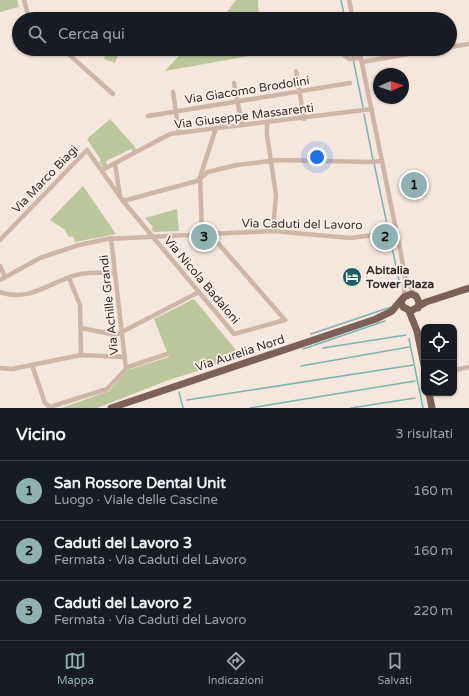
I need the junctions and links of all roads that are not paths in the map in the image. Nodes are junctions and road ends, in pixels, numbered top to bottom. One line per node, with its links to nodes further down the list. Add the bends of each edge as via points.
1 (24, 0): 3 (street)
2 (349, 0): 4 (street)
3 (27, 12)
4 (352, 12)
5 (469, 44): 6 (street)
6 (457, 46)
7 (71, 56): 17 (street)
8 (345, 56): 11 (street)
9 (361, 56): 11 (street)
10 (390, 56): 11 (street)
11 (362, 60): 19 (street)
12 (296, 71): 15 (street)
13 (234, 83): 18 (street)
14 (350, 83): 15 (street, Via Giacomo Brodolini)
15 (300, 91): 18 (street, Via Giacomo Brodolini); 22 (street)
16 (173, 92): 20 (street)
17 (113, 94)
18 (238, 102): 20 (street, Via Giacomo Brodolini); 24 (street)
19 (372, 109): 22 (street, Via Giuseppe Massarenti); 29 (street)
20 (176, 112): 21 (street, Via Giacomo Brodolini); 26 (street)
21 (148, 116)
22 (304, 119): 23 (street, Via Giuseppe Massarenti)
23 (267, 122): 24 (street, Via Giuseppe Massarenti); 28 (street)
24 (242, 125): 25 (street, Via Giuseppe Massarenti)
25 (216, 128): 26 (street, Via Giuseppe Massarenti); 32 (street)
26 (179, 133): 30 (street, Via Giuseppe Massarenti, via 170,134)
27 (87, 150): 31 (street, Via Nicola Badaloni); 40 (street, Via Marco Biagi)
28 (270, 160): 29 (street); 32 (street, via 208,172); 34 (street, via 276,195)
29 (380, 161): 35 (street)
30 (115, 164): 31 (street, Via Giuseppe Massarenti); 33 (street)
31 (102, 170): 33 (street, Via Nicola Badaloni)
32 (200, 177): 33 (street, via 197,181); 36 (street)
33 (122, 200): 38 (street, Via Nicola Badaloni)
34 (273, 231): 35 (street, Via Caduti del Lavoro, via 350,238); 37 (street, Via Caduti del Lavoro)
35 (395, 232): 43 (street)
36 (202, 234): 37 (street, Via Caduti del Lavoro); 38 (street, Via Caduti del Lavoro)
37 (210, 234): 49 (street, Via Nicola Badaloni, via 285,320 235,335)
38 (153, 236): 39 (street, Via Caduti del Lavoro); 49 (street, Via Nicola Badaloni)
39 (112, 238): 42 (street, Via Achille Grandi); 44 (street, Via Caduti del Lavoro, via 79,245 40,258)
40 (0, 240)
41 (0, 266): 44 (street)
42 (114, 273): 45 (street, via 82,274); 58 (street, Via Achille Grandi)
43 (405, 276): 50 (street); 51 (street)
44 (6, 277): 46 (street, Via Caduti del Lavoro)
45 (69, 278): 48 (street, via 32,294 9,295); 56 (street, via 80,303)
46 (0, 280)
47 (469, 288): 52 (main road)
48 (0, 292)
49 (199, 292): 58 (street)
50 (416, 296): 51 (main road, via 411,294); 52 (main road); 53 (main road, via 419,302)
51 (403, 298): 54 (main road, via 402,305); 55 (main road, Via Aurelia Nord, via 391,311)
52 (437, 298): 53 (main road)
53 (417, 308): 54 (main road); 57 (main road)
54 (407, 310): 55 (main road, Via Aurelia Nord); 57 (main road)
55 (376, 319): 71 (main road, Via Aurelia Nord)
56 (81, 328): 58 (street, via 114,335); 60 (street)
57 (417, 331): 62 (main road)
58 (122, 332): 61 (street, Via Achille Grandi)
59 (167, 354): 66 (street)
60 (81, 355): 61 (street); 63 (street)
61 (124, 356): 66 (street, Via Achille Grandi)
62 (423, 360)
63 (32, 365): 65 (street, via 12,369); 69 (street)
64 (469, 367): 67 (street)
65 (0, 368)
66 (126, 368): 70 (street, via 107,389)
67 (457, 369)
68 (430, 396): 72 (main road)
69 (48, 407): 70 (street)
70 (56, 407)
71 (111, 408)
72 (432, 408)

